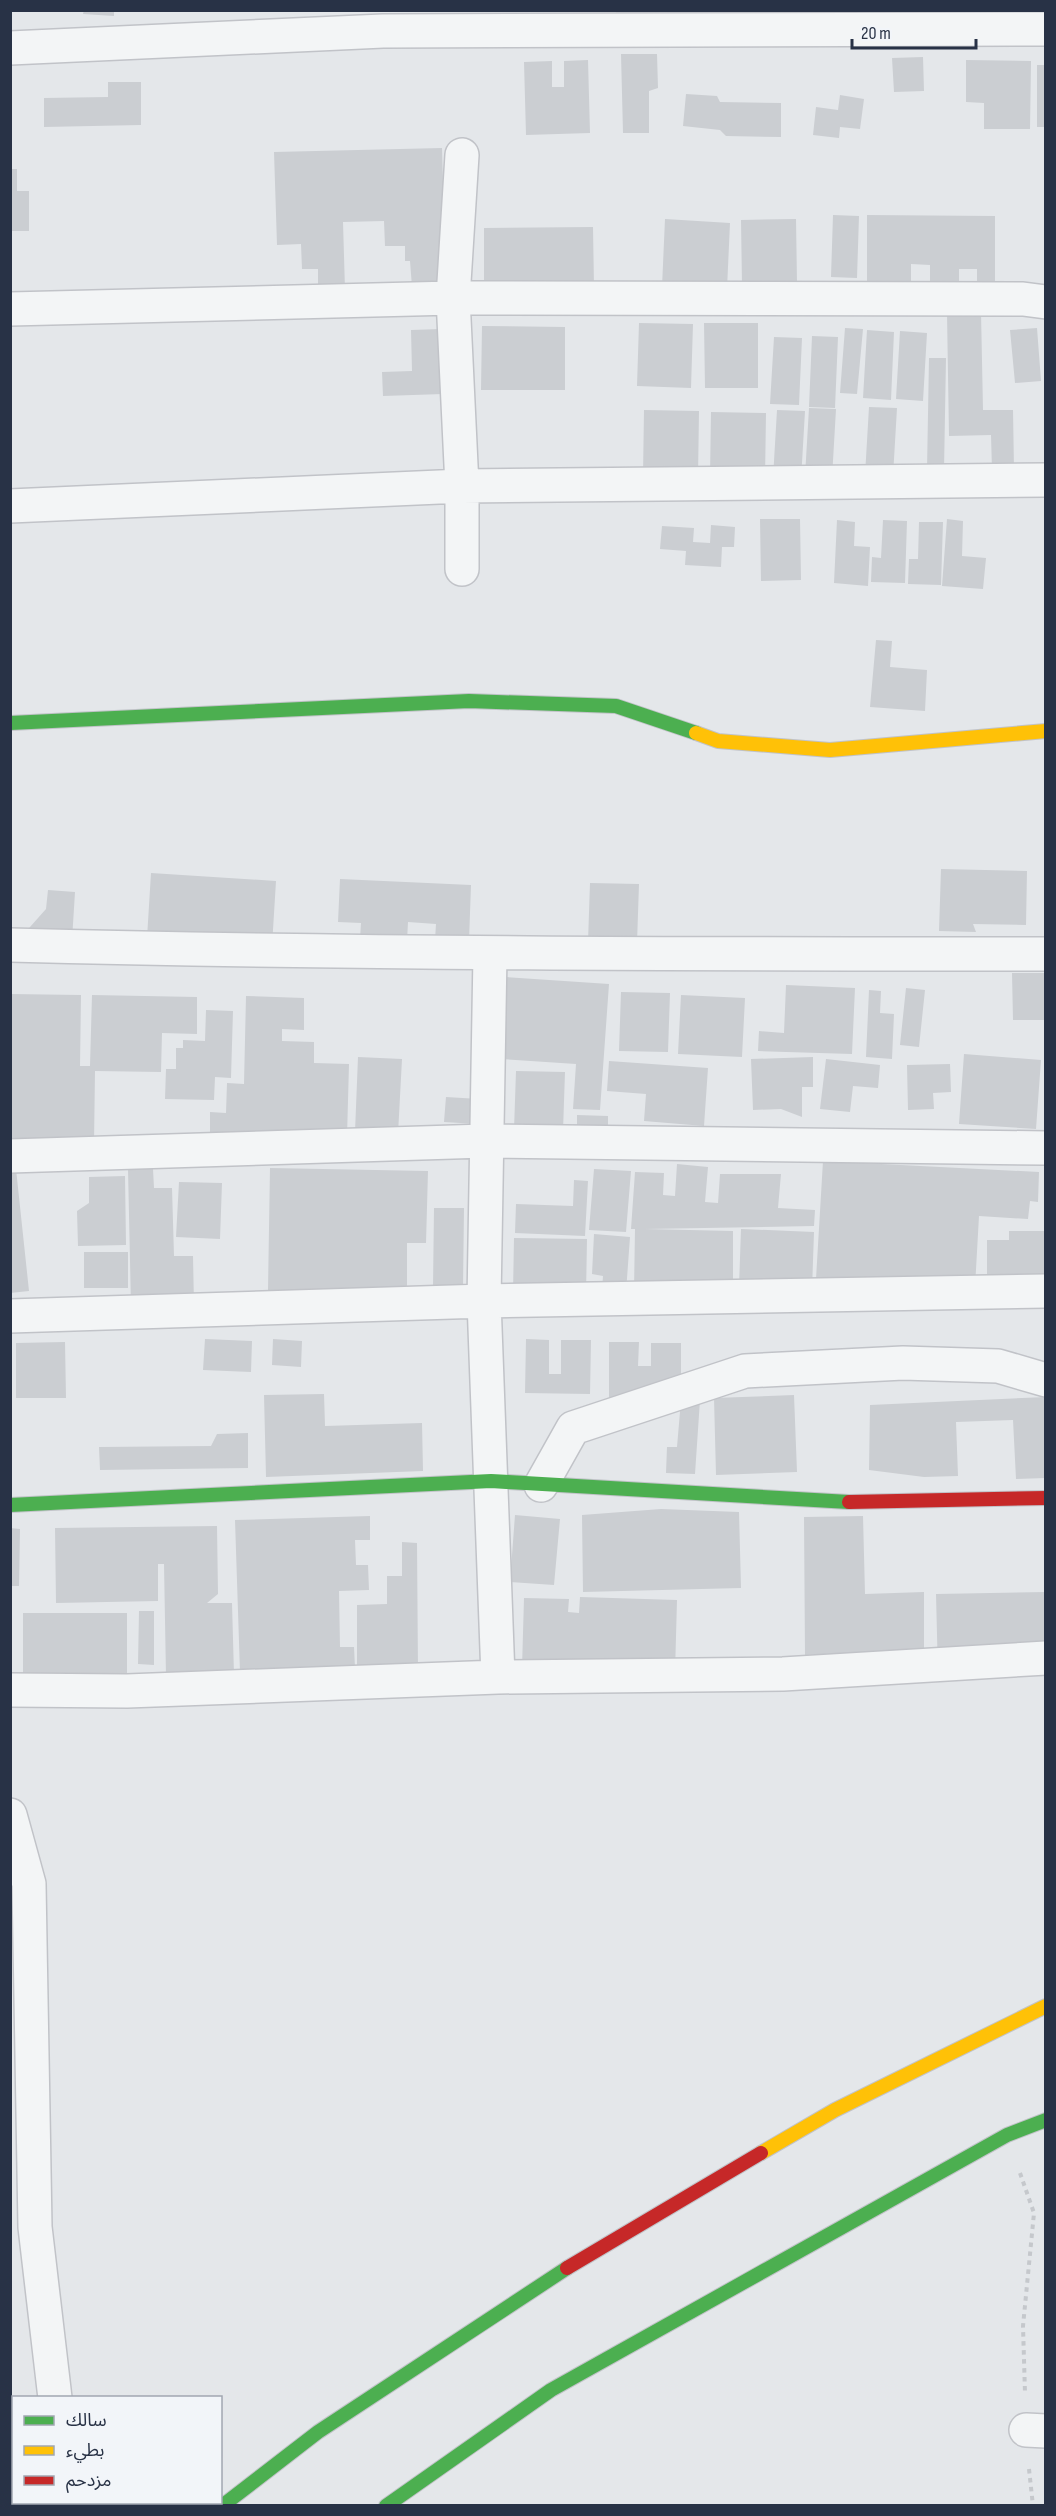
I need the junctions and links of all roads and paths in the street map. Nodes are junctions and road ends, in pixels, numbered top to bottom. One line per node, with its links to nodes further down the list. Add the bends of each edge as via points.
1 (1046, 29): 2 (street, via 383,32)
2 (10, 48)
3 (462, 155): 4 (street)
4 (453, 298): 5 (street); 6 (street); 8 (street)
5 (1046, 302)
6 (10, 309)
7 (1046, 480): 8 (street)
8 (462, 486): 9 (street); 10 (street)
9 (10, 506)
10 (462, 569)
11 (10, 723): 12 (main road, via 469,701 616,706 718,741 830,750)
12 (1046, 730)
13 (10, 945): 14 (street)
14 (490, 954): 15 (street); 16 (street)
15 (1046, 954)
16 (485, 1141): 17 (street); 18 (street); 20 (street)
17 (1046, 1148)
18 (10, 1156)
19 (1046, 1291): 20 (street)
20 (484, 1301): 21 (street); 23 (street)
21 (10, 1316)
22 (1046, 1380): 24 (street, via 998,1366 903,1363 745,1371 573,1428)
23 (491, 1481): 24 (main road); 26 (main road); 28 (street)
24 (541, 1485): 25 (main road, via 844,1502)
25 (1046, 1498)
26 (10, 1505)
27 (1046, 1658): 28 (street, via 783,1674)
28 (498, 1677): 29 (street, via 127,1691)
29 (10, 1690)
30 (10, 1815): 31 (street)
31 (20, 1884): 35 (street, via 35,2226)
32 (1046, 2006): 37 (main road, via 835,2110 571,2265 318,2432)
33 (1046, 2120): 34 (main road)
34 (1007, 2135): 36 (path, via 1034,2213 1023,2326); 38 (main road, via 550,2390)
35 (55, 2396)
36 (1036, 2431): 39 (path)
37 (222, 2505)
38 (386, 2505)
39 (1033, 2505)

